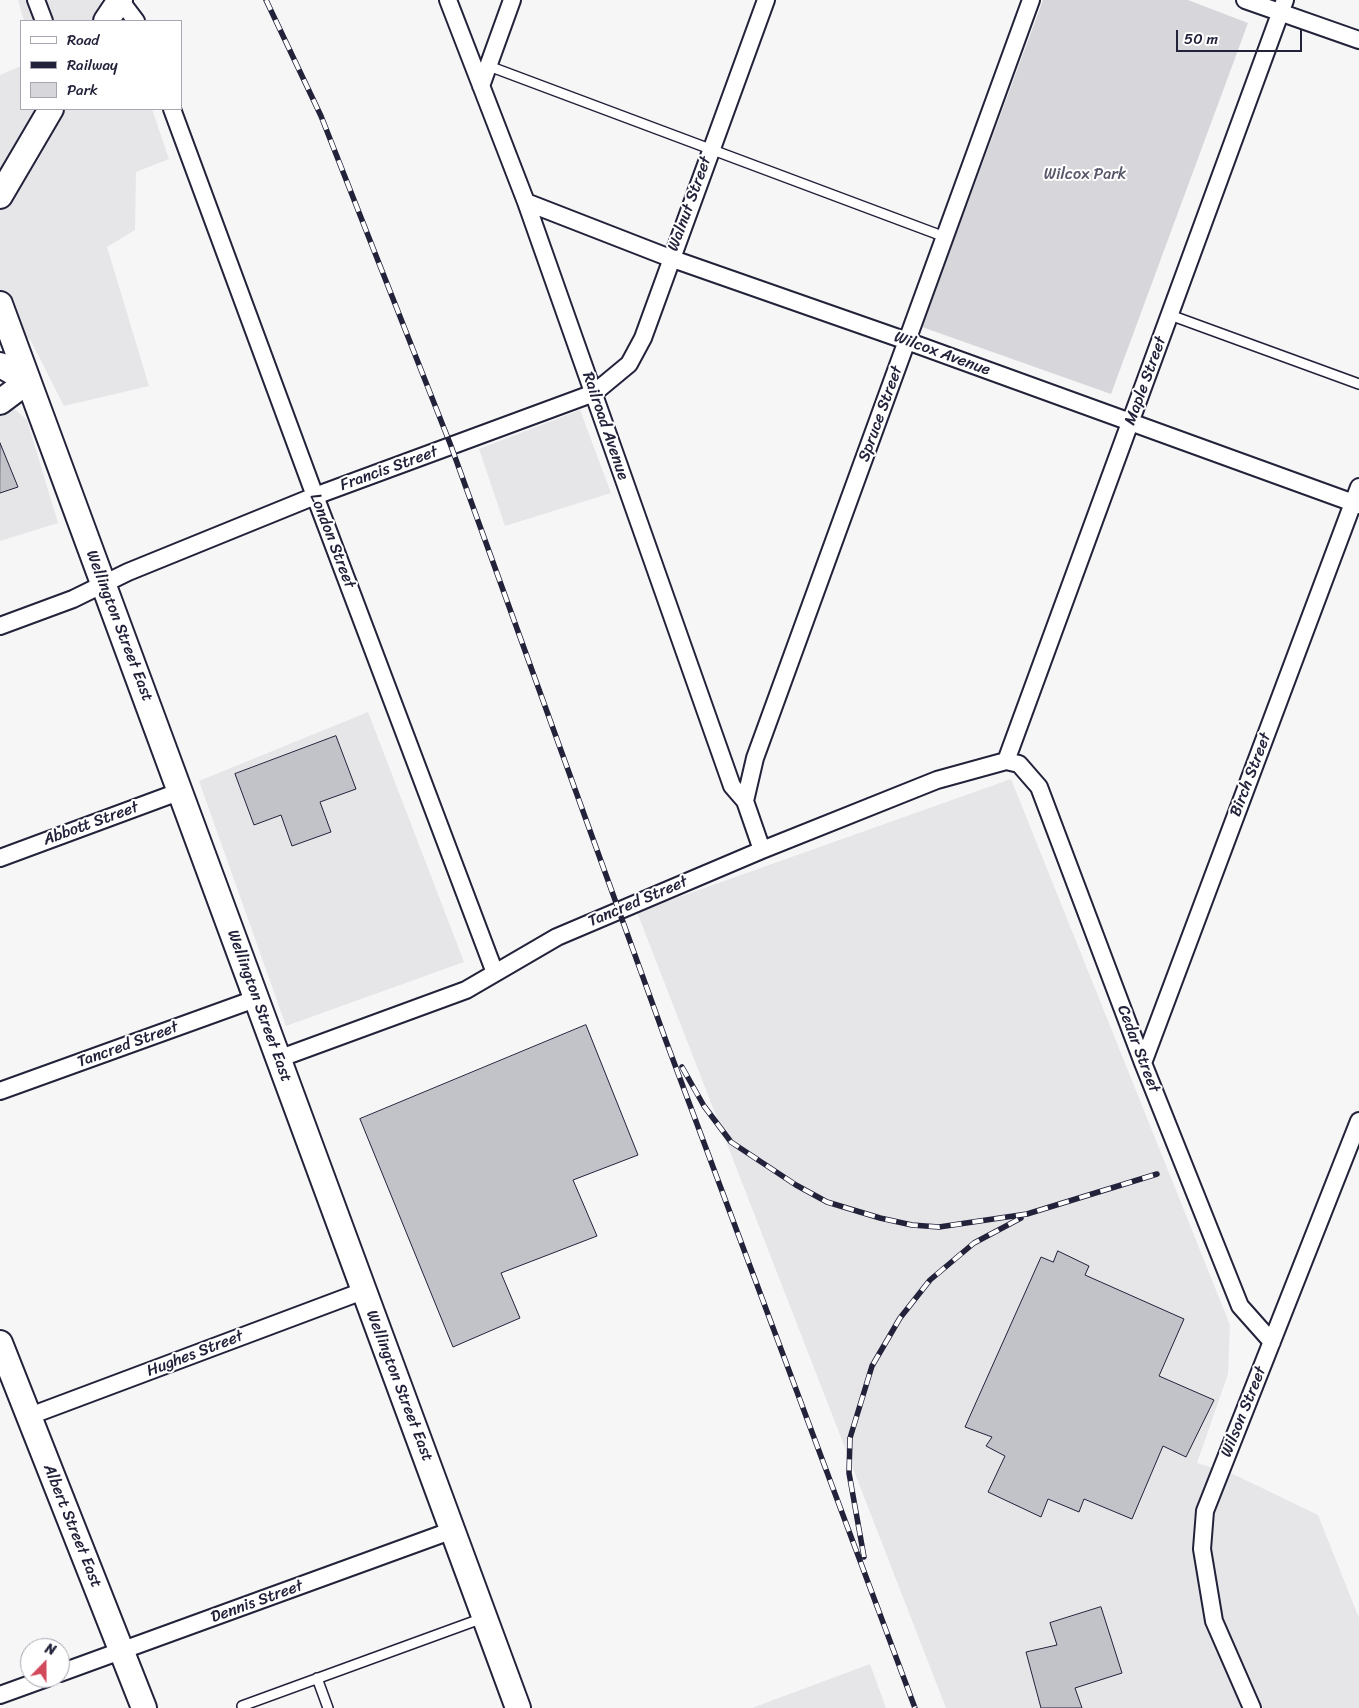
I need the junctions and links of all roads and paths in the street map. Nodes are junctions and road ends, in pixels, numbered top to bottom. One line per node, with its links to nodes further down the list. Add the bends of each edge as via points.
1 (36, 0): 9 (street)
2 (120, 0): 10 (main road); 11 (street)
3 (448, 0): 13 (street, Railroad Avenue)
4 (512, 0): 14 (street)
5 (766, 0): 18 (street, Walnut Street)
6 (1031, 0): 21 (street, Spruce Street)
7 (1245, 0): 8 (street)
8 (1282, 7): 12 (street); 24 (street, Maple Street)
9 (44, 20)
10 (107, 20)
11 (135, 20)
12 (1359, 40)
13 (469, 54): 14 (lane); 15 (street, Railroad Avenue)
14 (488, 66): 15 (street); 18 (lane)
15 (481, 86): 20 (street, Railroad Avenue)
16 (50, 110): 19 (main road)
17 (172, 110): 33 (street, London Street)
18 (710, 149): 21 (lane); 22 (street, Walnut Street)
19 (0, 196)
20 (526, 202): 22 (street, Wilcox Avenue); 29 (street, Railroad Avenue)
21 (945, 237): 25 (street, Spruce Street)
22 (670, 258): 25 (street, Wilcox Avenue); 29 (street, Walnut Street, via 643,338 629,364)
23 (0, 304): 27 (main road, Wellington Street East)
24 (1170, 314): 28 (lane); 31 (street, Maple Street)
25 (907, 341): 31 (street, Wilcox Avenue); 39 (street, Spruce Street, via 756,758)
26 (0, 365): 27 (main road)
27 (28, 381): 30 (main road); 35 (main road, Wellington Street East)
28 (1359, 384)
29 (594, 393): 33 (street, Francis Street); 39 (street, Railroad Avenue, via 732,786)
30 (0, 402)
31 (1131, 424): 34 (street, Wilcox Avenue); 37 (street, Maple Street)
32 (1359, 487): 34 (street, Birch Street)
33 (315, 496): 35 (street, Francis Street); 42 (street, London Street)
34 (1356, 504): 45 (street, Birch Street)
35 (103, 585): 36 (street, Francis Street); 38 (main road, Wellington Street East)
36 (0, 626)
37 (1006, 761): 40 (street, Tancred Street, via 937,780); 45 (street, Cedar Street, via 1018,764 1039,787)
38 (181, 791): 41 (street, Abbott Street); 43 (main road, Wellington Street East)
39 (745, 801): 40 (street, Railroad Avenue)
40 (762, 850): 42 (street, Tancred Street, via 557,937)
41 (0, 858)
42 (496, 973): 44 (street, Tancred Street, via 466,990)
43 (255, 999): 44 (main road, Wellington Street East); 46 (street, Tancred Street)
44 (278, 1059): 48 (main road, Wellington Street East)
45 (1143, 1063): 49 (street, Cedar Street, via 1240,1306)
46 (0, 1090)
47 (1359, 1121): 49 (street, Wilson Street)
48 (363, 1291): 51 (street, Hughes Street); 52 (main road, Wellington Street East)
49 (1272, 1342): 63 (street, Wilson Street, via 1204,1511 1202,1549 1214,1621)
50 (0, 1343): 51 (main road, Albert Street East)
51 (27, 1417): 54 (main road, Albert Street East)
52 (454, 1530): 53 (main road, Wellington Street East); 54 (street, Dennis Street)
53 (483, 1618): 56 (lane); 62 (main road, Wellington Street East)
54 (123, 1651): 55 (street, Dennis Street); 60 (main road, Albert Street East)
55 (70, 1670)
56 (317, 1678): 59 (lane); 61 (lane)
57 (20, 1688): 58 (street)
58 (0, 1695)
59 (242, 1706)
60 (144, 1708)
61 (328, 1708)
62 (518, 1708)
63 (1252, 1708)

